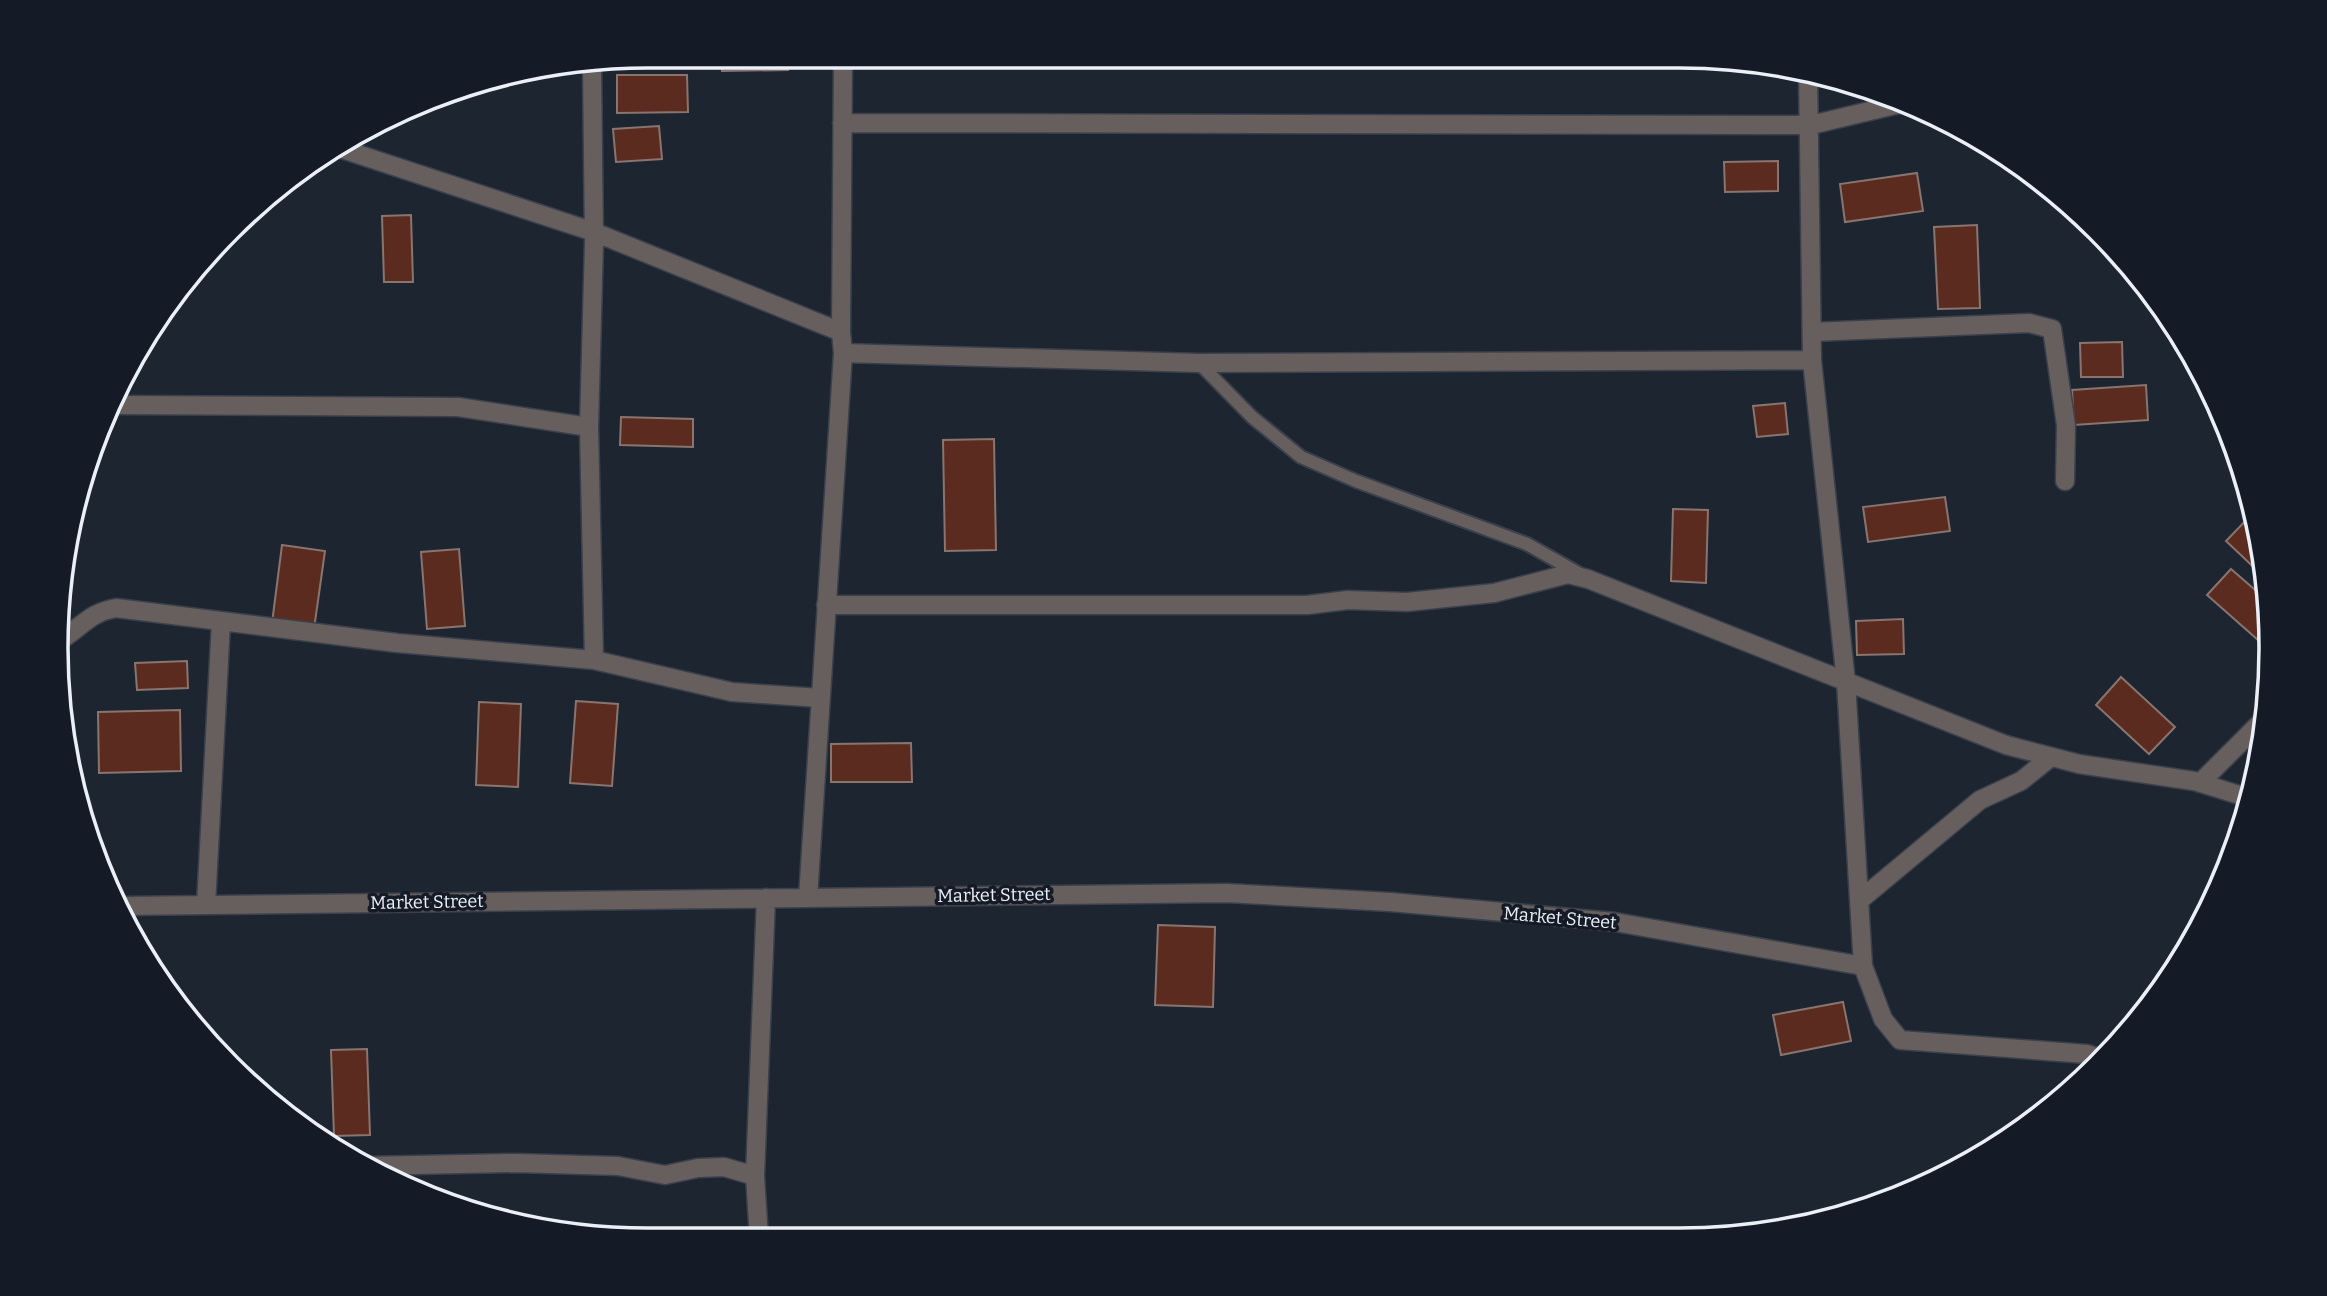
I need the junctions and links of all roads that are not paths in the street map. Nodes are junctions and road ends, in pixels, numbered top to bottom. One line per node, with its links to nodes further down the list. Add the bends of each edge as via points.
1 (843, 68): 5 (street)
2 (592, 71): 8 (street)
3 (1809, 83): 6 (street)
4 (1887, 107): 6 (street)
5 (842, 122): 6 (street); 9 (street)
6 (1811, 125): 10 (street)
7 (349, 151): 8 (street)
8 (594, 232): 9 (street); 15 (street)
9 (841, 332): 11 (street)
10 (1812, 332): 12 (street); 16 (street, via 2007,323 2052,329 2066,425)
11 (844, 353): 13 (street); 18 (street)
12 (1812, 360): 13 (street); 22 (street)
13 (1199, 363): 17 (lane, via 1252,417 1301,457 1527,544)
14 (122, 405): 15 (street, via 458,407)
15 (589, 427): 21 (street)
16 (2065, 481)
17 (1588, 579): 18 (street, via 1568,574 1494,593 1407,602); 22 (street)
18 (826, 605): 23 (street)
19 (221, 622): 20 (street, via 116,608 95,612); 21 (street); 31 (street)
20 (68, 635)
21 (594, 660): 23 (street, via 732,692)
22 (1846, 682): 25 (street, via 2006,746); 30 (street)
23 (820, 698): 29 (street)
24 (2252, 734): 26 (street)
25 (2051, 757): 26 (street); 30 (street, via 2021,781 1980,800)
26 (2200, 783): 27 (street)
27 (2240, 795)
28 (766, 898): 29 (street, Market Street); 31 (street, Market Street); 36 (street)
29 (808, 898): 33 (street, Market Street, via 1227,893 1390,902 1615,922)
30 (1860, 900): 33 (street)
31 (206, 905): 32 (street, Market Street)
32 (129, 906)
33 (1863, 966): 34 (street, via 1883,1019 1900,1040)
34 (2091, 1056)
35 (389, 1166): 36 (street, via 618,1166 665,1175 724,1167)
36 (755, 1175): 37 (street)
37 (758, 1228)

